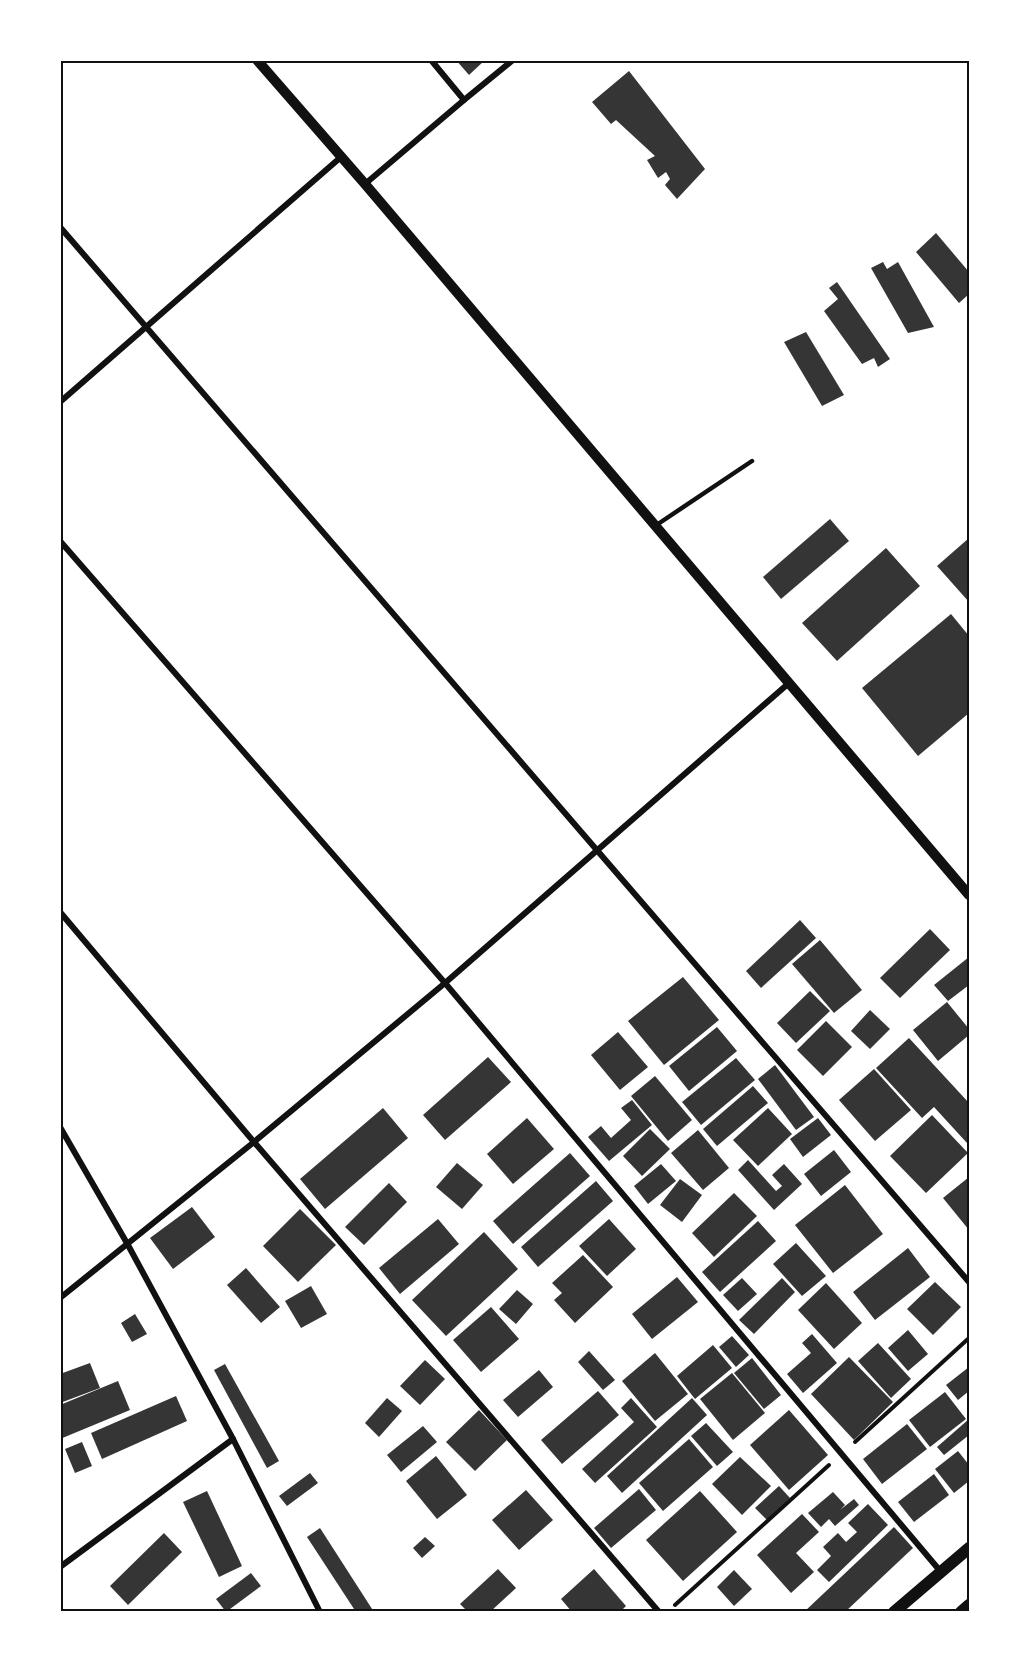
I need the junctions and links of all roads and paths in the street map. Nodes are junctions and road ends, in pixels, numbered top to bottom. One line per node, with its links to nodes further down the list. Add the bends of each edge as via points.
1 (257, 60): 5 (street)
2 (431, 60): 4 (street)
3 (513, 60): 4 (street)
4 (464, 99): 6 (street)
5 (341, 157): 6 (street); 8 (street)
6 (365, 184): 11 (street)
7 (60, 227): 8 (street)
8 (146, 327): 9 (street); 14 (street)
9 (60, 402)
10 (752, 460): 11 (lane)
11 (655, 526): 13 (street)
12 (60, 541): 17 (street)
13 (789, 683): 14 (street); 15 (street)
14 (596, 850): 17 (street); 21 (street)
15 (969, 896)
16 (60, 912): 19 (street)
17 (445, 983): 19 (street); 25 (street)
18 (60, 1126): 20 (street)
19 (254, 1142): 20 (street); 30 (street)
20 (128, 1245): 22 (street); 24 (street)
21 (969, 1282)
22 (60, 1298)
23 (969, 1338): 25 (path)
24 (233, 1440): 27 (street); 29 (street)
25 (841, 1454): 28 (street); 31 (path)
26 (969, 1548): 28 (main road)
27 (60, 1567)
28 (941, 1572): 32 (main road)
29 (320, 1612)
30 (659, 1612)
31 (668, 1612)
32 (894, 1612)

